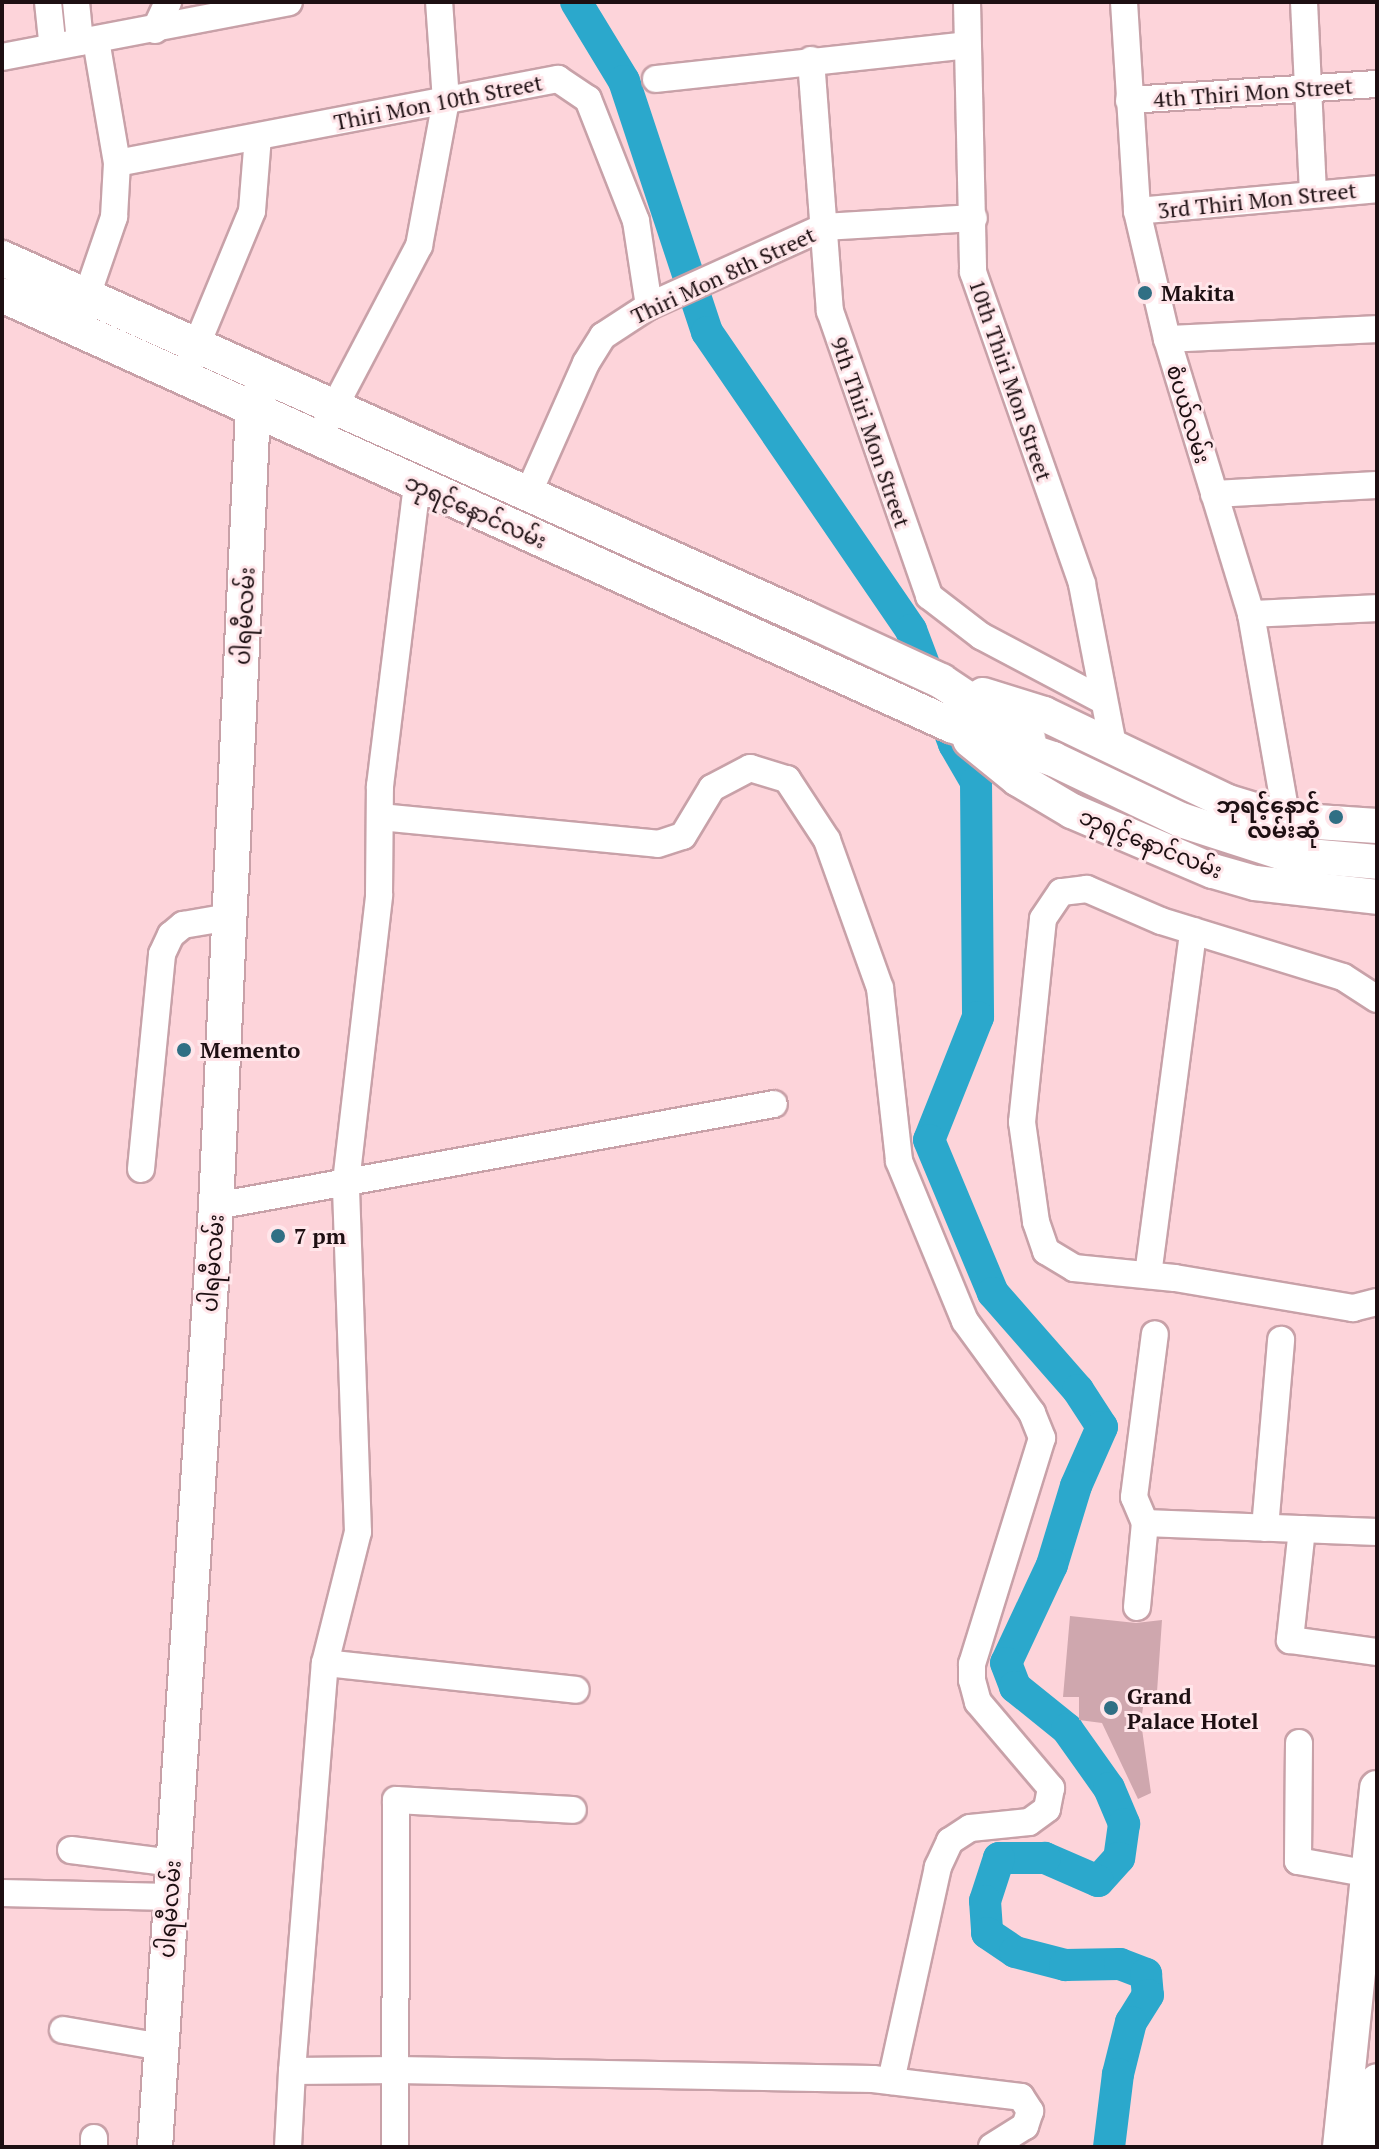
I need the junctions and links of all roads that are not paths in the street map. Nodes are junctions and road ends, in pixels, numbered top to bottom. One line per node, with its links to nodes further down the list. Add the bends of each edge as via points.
1 (48, 2): 10 (street)
2 (76, 2): 11 (street)
3 (168, 2): 9 (street)
4 (289, 2): 9 (street)
5 (439, 2): 19 (street)
6 (967, 2): 12 (street, 10th Thiri Mon Street)
7 (1124, 2): 18 (street, စံပယ်လမ်း)
8 (1304, 2): 17 (street)
9 (155, 30): 11 (street)
10 (52, 39)
11 (88, 41): 13 (street); 21 (street)
12 (967, 45): 14 (street); 25 (street, 10th Thiri Mon Street)
13 (2, 57)
14 (811, 60): 15 (street); 26 (street, 9th Thiri Mon Street)
15 (656, 79)
16 (1377, 84): 17 (street, 4th Thiri Mon Street)
17 (1308, 86): 18 (street, 4th Thiri Mon Street); 23 (street)
18 (1129, 100): 24 (street, စံပယ်လမ်း)
19 (446, 101): 20 (street, Thiri Mon 10th Street); 29 (street, Thiri Mon 10th Street, via 558,79 588,99 636,221); 35 (street, via 419,246)
20 (258, 137): 21 (street, Thiri Mon 10th Street); 33 (street, via 252,211)
21 (117, 163): 30 (street, via 114,217)
22 (1377, 189): 23 (street, 3rd Thiri Mon Street)
23 (1313, 191): 24 (street, 3rd Thiri Mon Street)
24 (1137, 211): 32 (street, စံပယ်လမ်း)
25 (974, 218): 26 (street, Thiri Mon 8th Street); 45 (street, 10th Thiri Mon Street, via 973,272 1082,584)
26 (824, 227): 29 (street, Thiri Mon 8th Street); 45 (street, 9th Thiri Mon Street, via 830,311 929,596 981,636)
27 (2, 258): 30 (main road, ဘုရင့်နောင်လမ်း)
28 (2, 295): 30 (main road, ဘုရင့်နောင်လမ်း)
29 (649, 306): 40 (street, Thiri Mon 8th Street, via 597,345)
30 (81, 314): 33 (main road, ဘုရင့်နောင်လမ်း)
31 (1377, 329): 32 (street)
32 (1167, 339): 41 (street, စံပယ်လမ်း)
33 (189, 363): 34 (main road, ဘုရင့်နောင်လမ်း)
34 (259, 395): 35 (main road, ဘုရင့်နောင်လမ်း); 36 (main road, ဘုရင့်နောင်လမ်း); 54 (main road, ပါရမီလမ်း)
35 (332, 408): 36 (street); 37 (main road, ဘုရင့်နောင်လမ်း)
36 (319, 440): 38 (main road, ဘုရင့်နောင်လမ်း)
37 (416, 445): 38 (main road); 40 (main road, ဘုရင့်နောင်လမ်း)
38 (409, 481): 46 (main road, ဘုရင့်နောင်လမ်း); 49 (street)
39 (1377, 485): 41 (street)
40 (528, 494): 44 (main road, ဘုရင့်နောင်လမ်း)
41 (1214, 494): 43 (street, စံပယ်လမ်း)
42 (1377, 608): 43 (street)
43 (1251, 614): 50 (street, စံပယ်လမ်း)
44 (941, 681): 47 (main road, ဘုရင့်နောင်လမ်း, via 1044,714); 48 (main road, ဘုရင့်နောင်လမ်း)
45 (1104, 701): 47 (street, 10th Thiri Mon Street)
46 (951, 725): 48 (main road, ဘုရင့်နောင်လမ်း); 53 (main road, ဘုရင့်နောင်လမ်း, via 1018,779 1072,811 1174,855 1255,883)
47 (1114, 750): 50 (main road, ဘုရင့်နောင်လမ်း, via 1228,802)
48 (1053, 759): 52 (main road, ဘုရင့်နောင်လမ်း, via 1227,838 1286,854)
49 (380, 817): 59 (street, via 379,895); 86 (street, via 658,844 683,836 712,788 750,768 787,779 827,840 880,988 899,1161 965,1321 1032,1413 1042,1438 972,1664 972,1680 978,1702 1051,1788 1047,1809 1029,1822 970,1828 950,1841 938,1867)
50 (1287, 820): 51 (main road, ဘုရင့်နောင်လမ်း)
51 (1377, 826)
52 (1377, 862)
53 (1377, 897)
54 (230, 917): 58 (street, via 183,925 162,954); 60 (main road, ပါရမီလမ်း)
55 (1193, 931): 56 (street, via 1343,977); 61 (street); 61 (street, via 1087,889 1061,892 1043,919 1022,1122 1036,1222 1046,1251 1074,1268)
56 (1377, 999)
57 (774, 1104): 59 (street)
58 (141, 1169)
59 (346, 1182): 60 (street); 71 (street, via 358,1532)
60 (216, 1206): 77 (main road, ပါရမီလမ်း)
61 (1148, 1275): 62 (street, via 1353,1308)
62 (1377, 1302)
63 (1155, 1334): 65 (street, via 1134,1497)
64 (1281, 1340): 66 (street)
65 (1145, 1523): 66 (street); 69 (street)
66 (1265, 1528): 67 (street)
67 (1302, 1529): 68 (street); 70 (street, via 1290,1640)
68 (1377, 1532)
69 (1137, 1607)
70 (1377, 1652)
71 (325, 1663): 72 (street); 85 (street)
72 (576, 1690)
73 (1299, 1743): 78 (street, via 1298,1861)
74 (1377, 1788): 78 (main road)
75 (573, 1810): 84 (street, via 396,1800)
76 (71, 1850): 77 (street)
77 (172, 1863): 80 (main road, ပါရမီလမ်း)
78 (1370, 1874): 81 (main road)
79 (2, 1893): 80 (street)
80 (170, 1897): 83 (main road, ပါရမီလမ်း)
81 (1371, 1979): 88 (main road)
82 (63, 2030): 83 (street)
83 (161, 2047): 89 (main road, ပါရမီလမ်း)
84 (398, 2070): 85 (street); 86 (street); 91 (street)
85 (292, 2071): 90 (street)
86 (891, 2081): 92 (street, via 1021,2097 1030,2111 1025,2126)
87 (1377, 2081): 88 (main road)
88 (1364, 2143)
89 (155, 2147)
90 (288, 2147)
91 (395, 2147)
92 (992, 2147)

